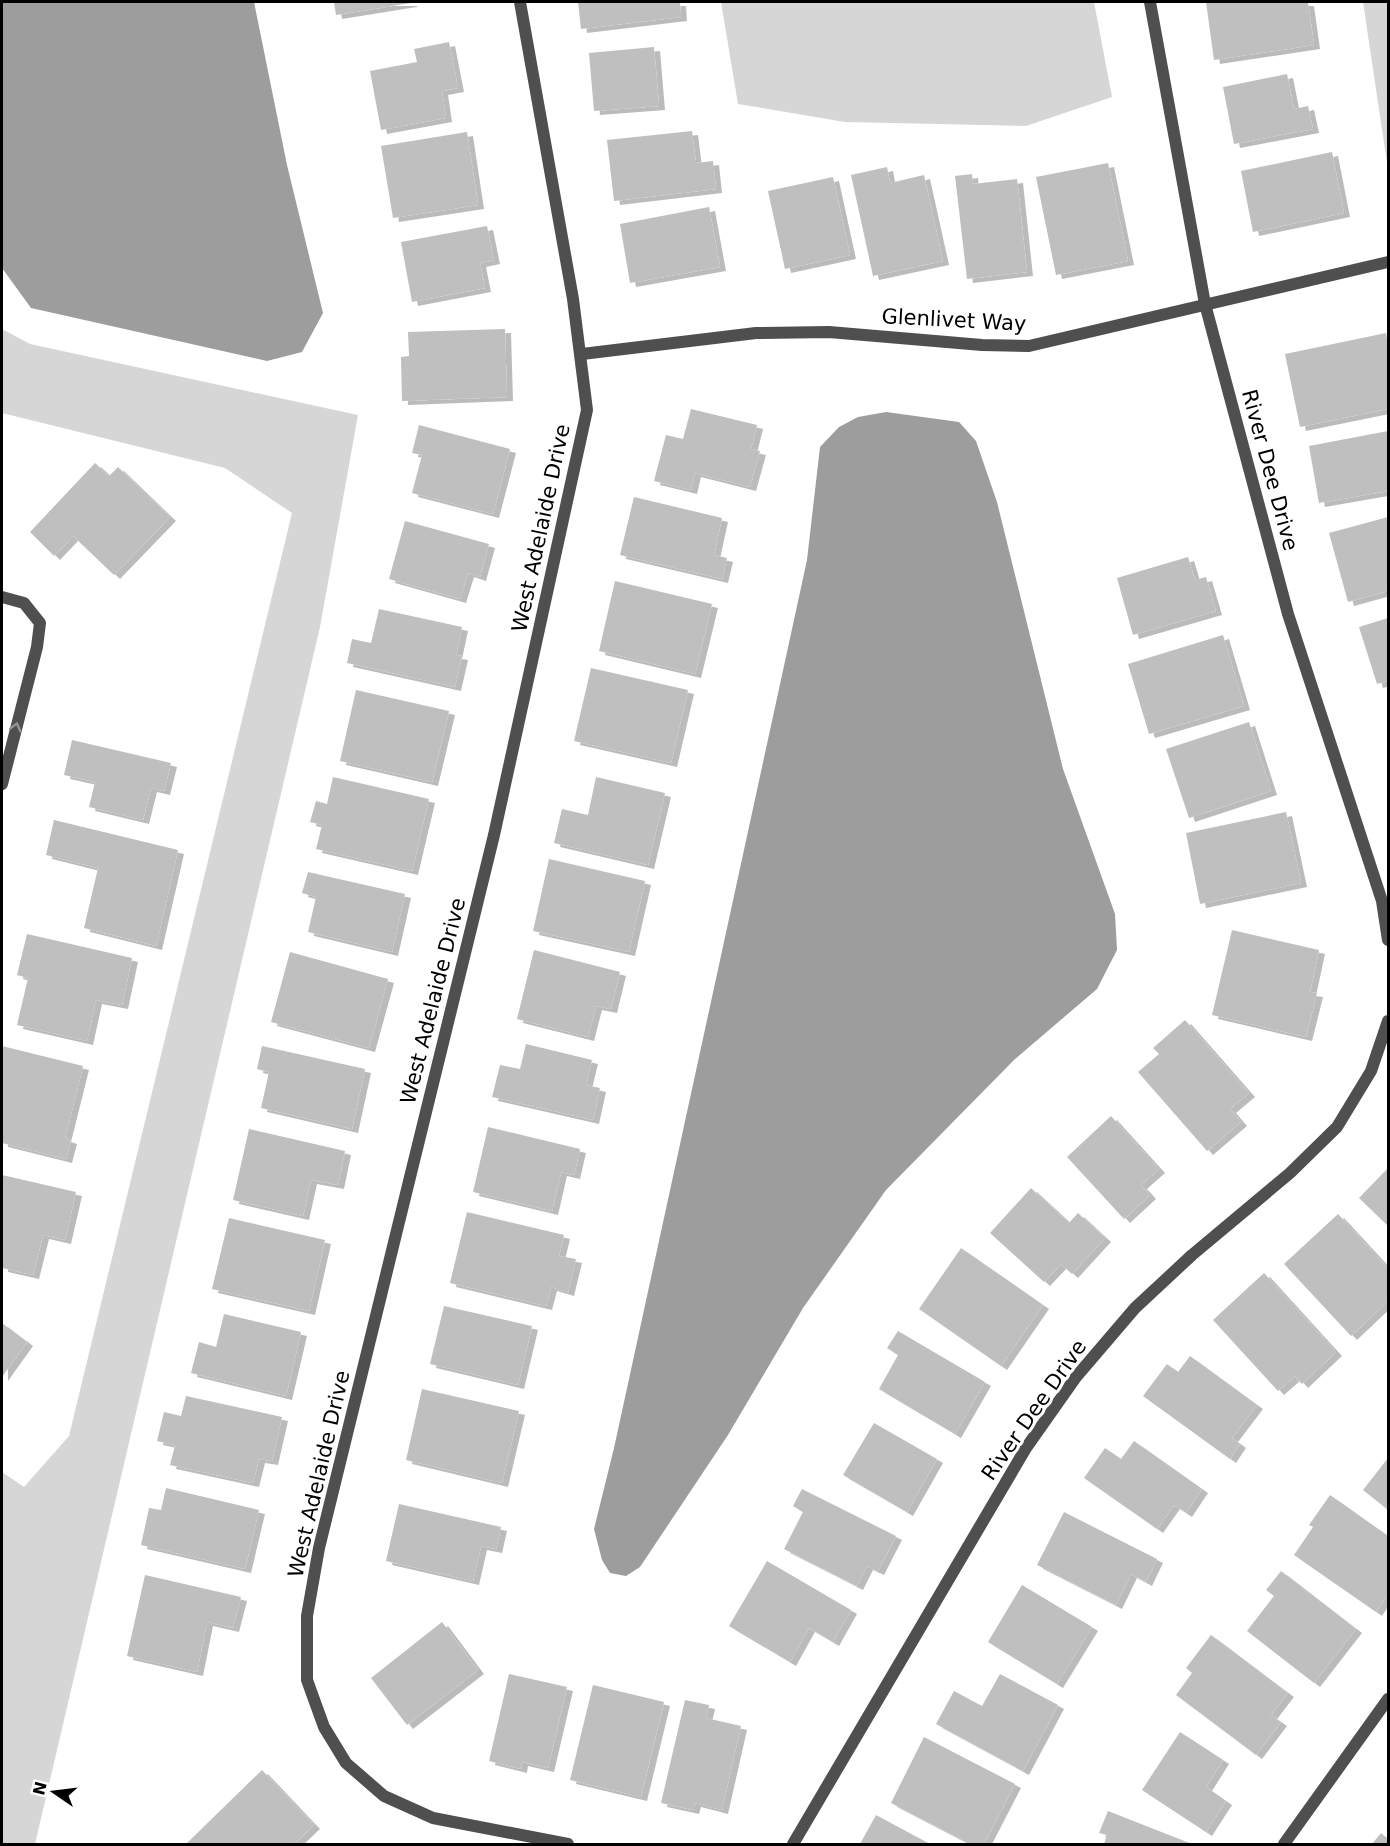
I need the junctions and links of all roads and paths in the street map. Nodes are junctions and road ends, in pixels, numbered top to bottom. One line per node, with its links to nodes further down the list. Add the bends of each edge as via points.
1 (520, 2): 5 (street, West Adelaide Drive)
2 (1150, 2): 4 (street, River Dee Drive)
3 (1389, 262): 4 (street, Glenlivet Way)
4 (1205, 304): 5 (street, Glenlivet Way, via 1029,346 829,332 756,333); 8 (street, River Dee Drive, via 1288,614 1382,901)
5 (582, 354): 11 (street, West Adelaide Drive, via 587,410 582,433 494,835 319,1548 307,1616 307,1680 324,1727 346,1763 384,1796 433,1818)
6 (2, 597): 7 (street, one-way to 6, via 40,623 24,603)
7 (2, 784)
8 (1389, 940)
9 (1389, 1021): 12 (street, River Dee Drive, via 1371,1071 1337,1127 1135,1308 1076,1377 1026,1448)
10 (1389, 1699): 13 (street)
11 (568, 1845)
12 (793, 1845)
13 (1284, 1845)

